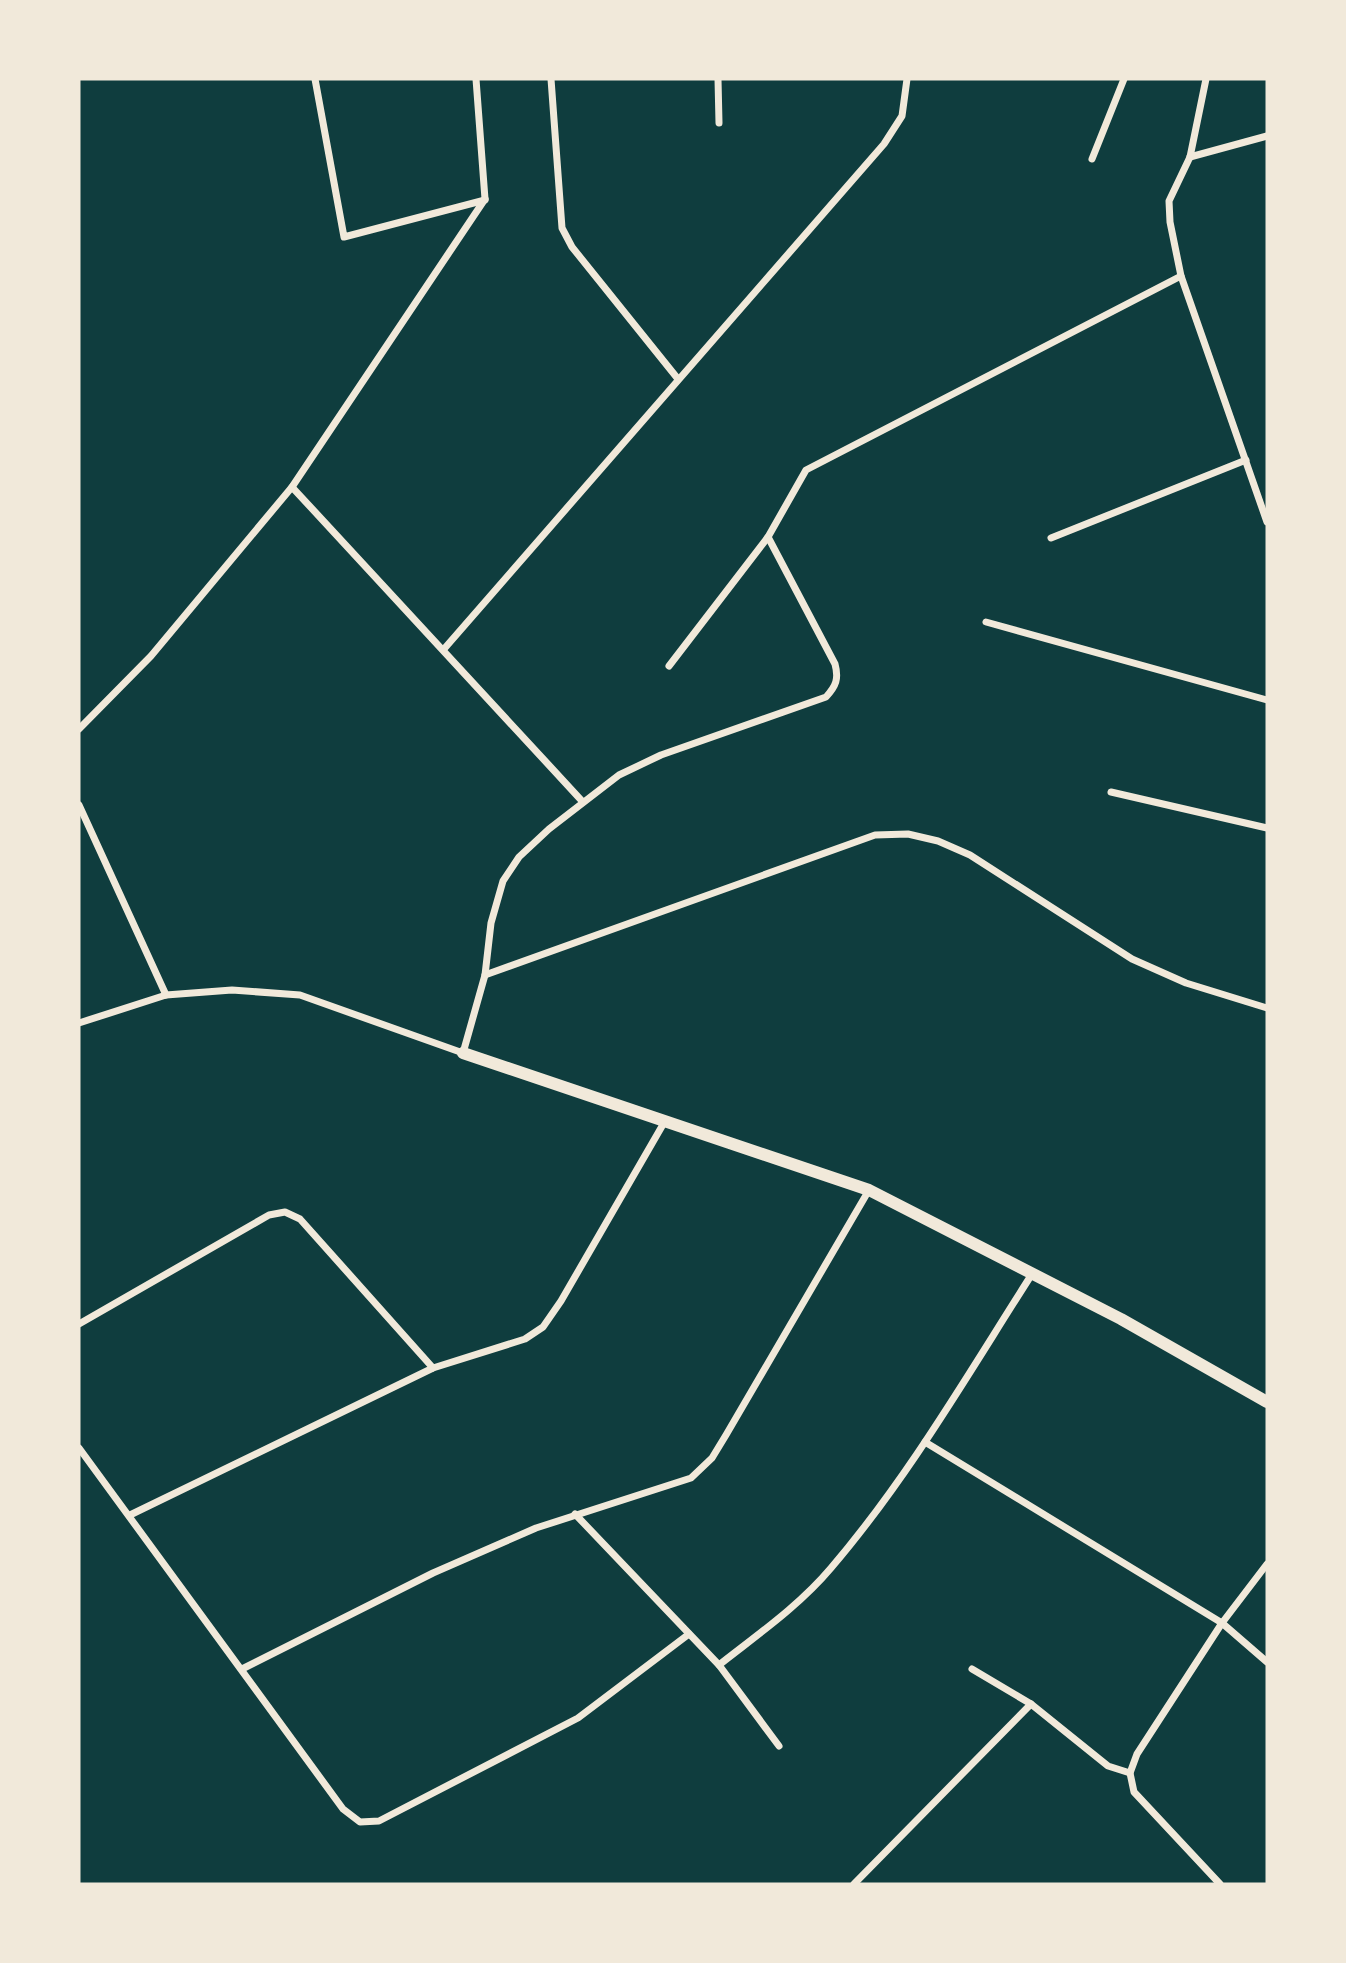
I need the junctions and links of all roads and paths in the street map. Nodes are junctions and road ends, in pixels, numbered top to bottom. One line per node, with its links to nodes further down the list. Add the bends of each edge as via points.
1 (315, 79): 12 (street, via 344,237)
2 (476, 79): 12 (street)
3 (551, 79): 14 (street, via 562,228 572,247)
4 (718, 79): 8 (street)
5 (907, 79): 14 (street, via 902,116 884,144)
6 (1124, 79): 11 (street)
7 (1206, 79): 10 (street)
8 (719, 123)
9 (1267, 135): 10 (street)
10 (1190, 157): 13 (street, via 1169,201)
11 (1092, 159)
12 (485, 200): 16 (street)
13 (1181, 276): 15 (street); 18 (street, via 806,470)
14 (678, 379): 21 (street)
15 (1246, 460): 17 (street); 19 (street)
16 (292, 487): 21 (street); 24 (street, via 151,656)
17 (1267, 522)
18 (768, 537): 22 (street); 26 (street, via 835,664 835,688 826,697 661,755 619,775)
19 (1051, 538)
20 (986, 622): 23 (street)
21 (444, 649): 26 (street)
22 (669, 666)
23 (1267, 700)
24 (79, 729)
25 (1111, 792): 28 (street)
26 (583, 802): 29 (street, via 519,857 503,881 491,923)
27 (79, 805): 30 (street)
28 (1267, 828)
29 (485, 975): 31 (street, via 875,835 908,834 970,855 1132,959 1186,984); 33 (street)
30 (166, 995): 32 (street); 33 (street, via 232,989 300,995)
31 (1267, 1008)
32 (79, 1023)
33 (463, 1054): 34 (street)
34 (665, 1120): 35 (street); 38 (street, via 543,1327 505,1348)
35 (869, 1191): 36 (street); 42 (street, via 712,1458 691,1478)
36 (1032, 1274): 39 (street); 40 (street)
37 (79, 1324): 38 (street, via 269,1215 285,1212 300,1219)
38 (433, 1368): 43 (street)
39 (1267, 1402)
40 (925, 1442): 45 (street); 48 (street, via 831,1569 795,1606)
41 (79, 1448): 43 (street)
42 (575, 1514): 46 (street); 49 (street, via 433,1573)
43 (130, 1515): 49 (street)
44 (1267, 1564): 45 (street)
45 (1222, 1623): 47 (street); 53 (street, via 1137,1754)
46 (689, 1634): 48 (street); 49 (street, via 578,1718 379,1821 360,1822 343,1809)
47 (1267, 1662)
48 (719, 1665): 52 (street)
49 (242, 1669)
50 (972, 1669): 51 (street)
51 (1031, 1704): 53 (street, via 1108,1766); 54 (street)
52 (779, 1746)
53 (1130, 1773): 55 (street, via 1134,1792)
54 (854, 1884)
55 (1220, 1884)

